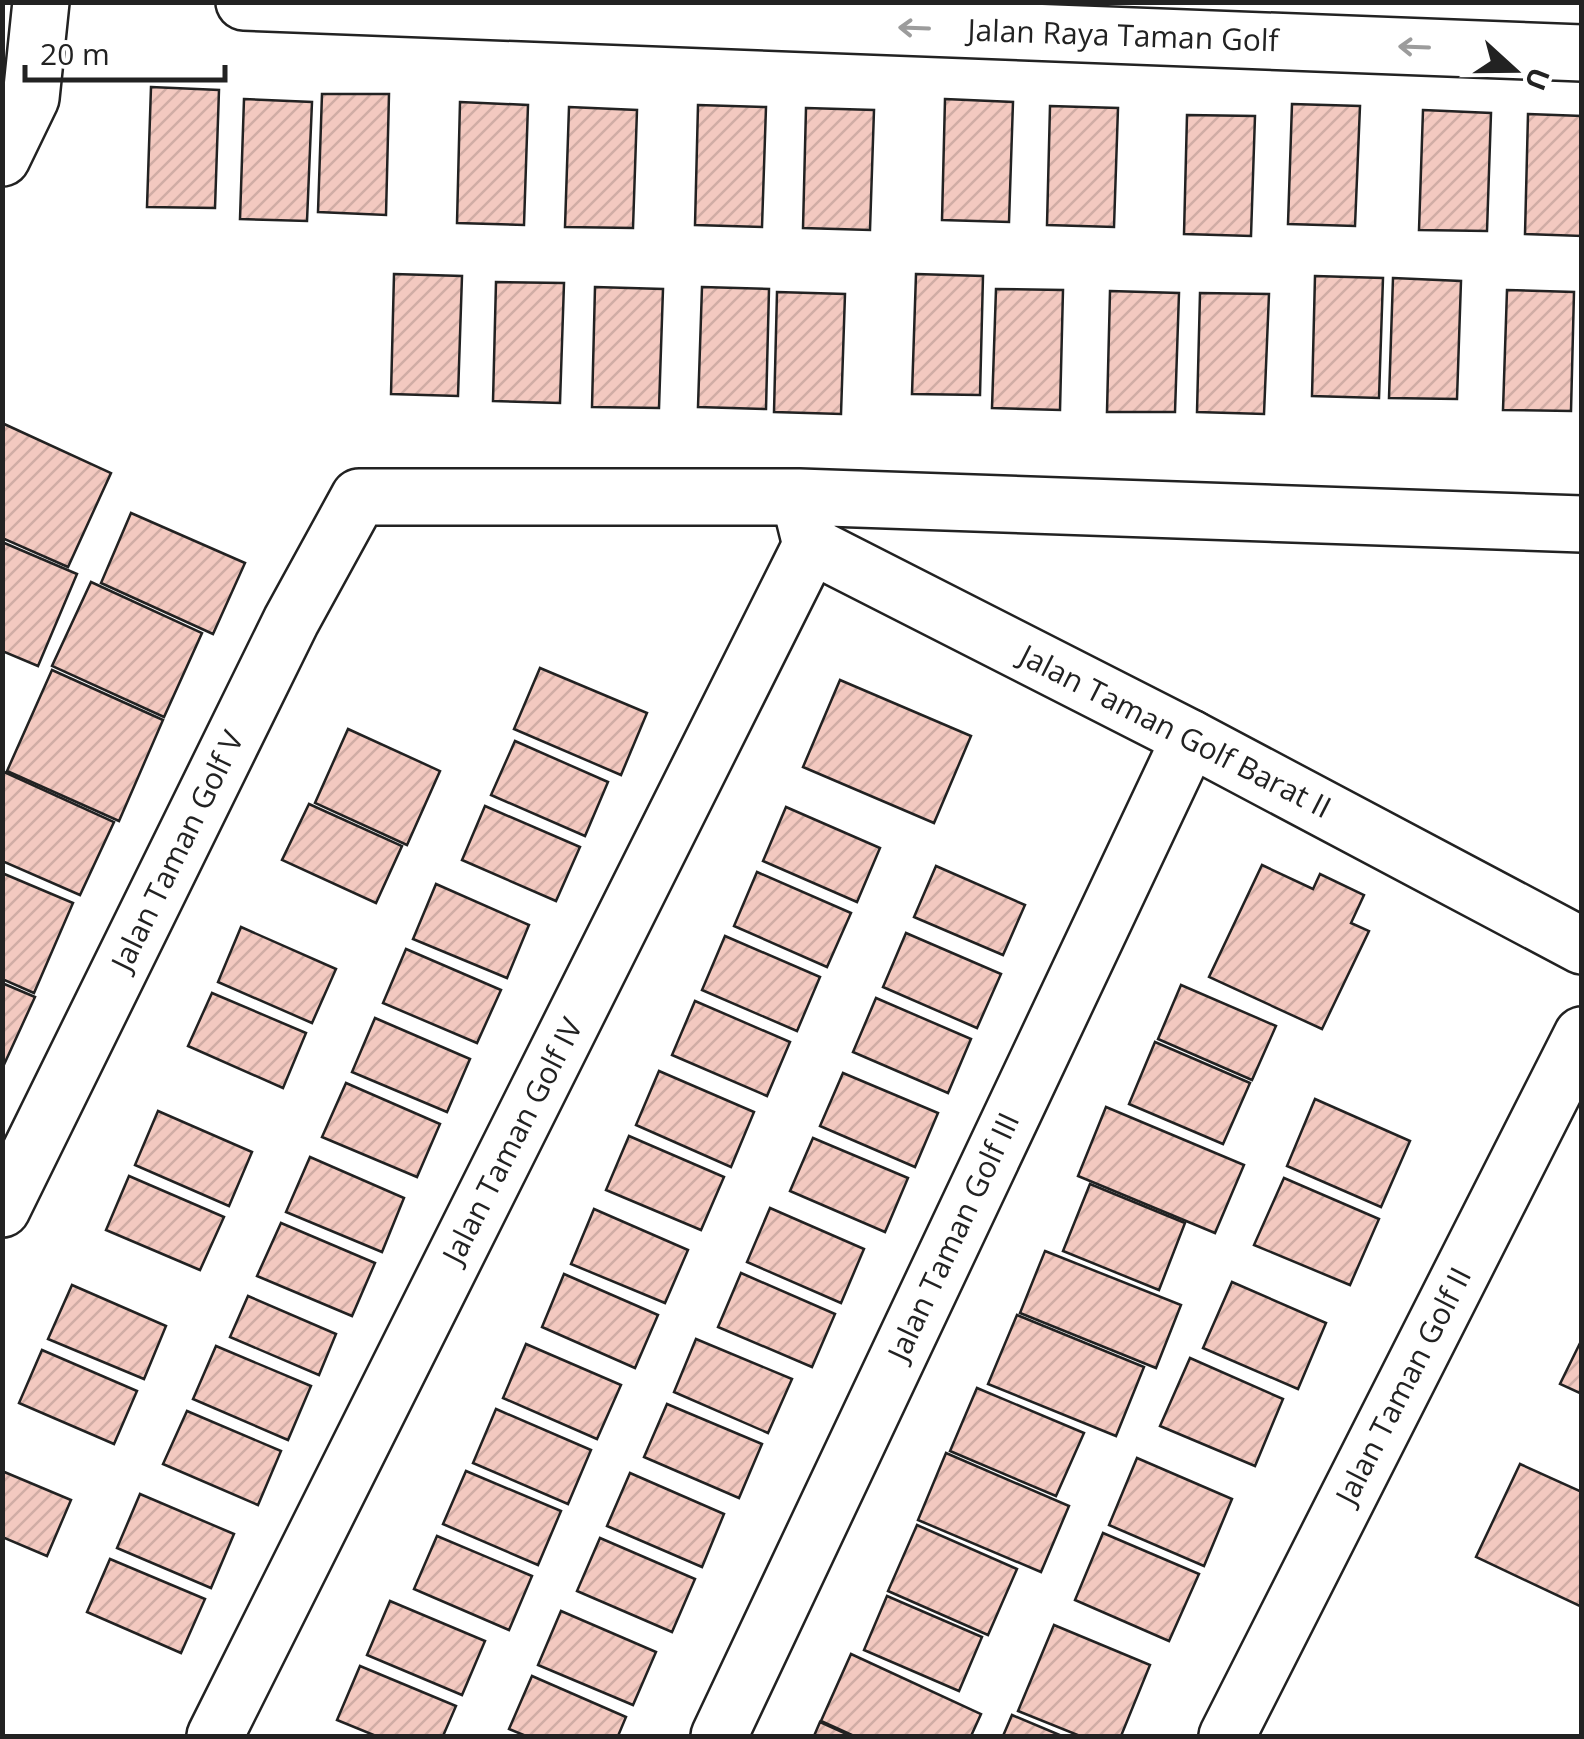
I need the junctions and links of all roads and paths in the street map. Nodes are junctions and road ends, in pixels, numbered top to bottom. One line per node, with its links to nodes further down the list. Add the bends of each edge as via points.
1 (41, 2): 4 (street, via 31,98)
2 (244, 2): 3 (street, Jalan Raya Taman Golf, one-way to 2)
3 (1582, 53)
4 (2, 158)
5 (359, 497): 6 (street, Jalan Taman Golf Barat II, via 500,498); 11 (street, Jalan Taman Golf V, via 291,621)
6 (805, 521): 7 (street, Jalan Taman Golf Barat II); 8 (street, Jalan Taman Golf Barat II); 12 (street, Jalan Taman Golf IV)
7 (1582, 524)
8 (1190, 738): 9 (street, Jalan Taman Golf Barat II); 13 (street, Jalan Taman Golf III)
9 (1582, 946)
10 (1582, 1035): 14 (street, Jalan Taman Golf II)
11 (2, 1209)
12 (215, 1736)
13 (719, 1736)
14 (1227, 1736)

